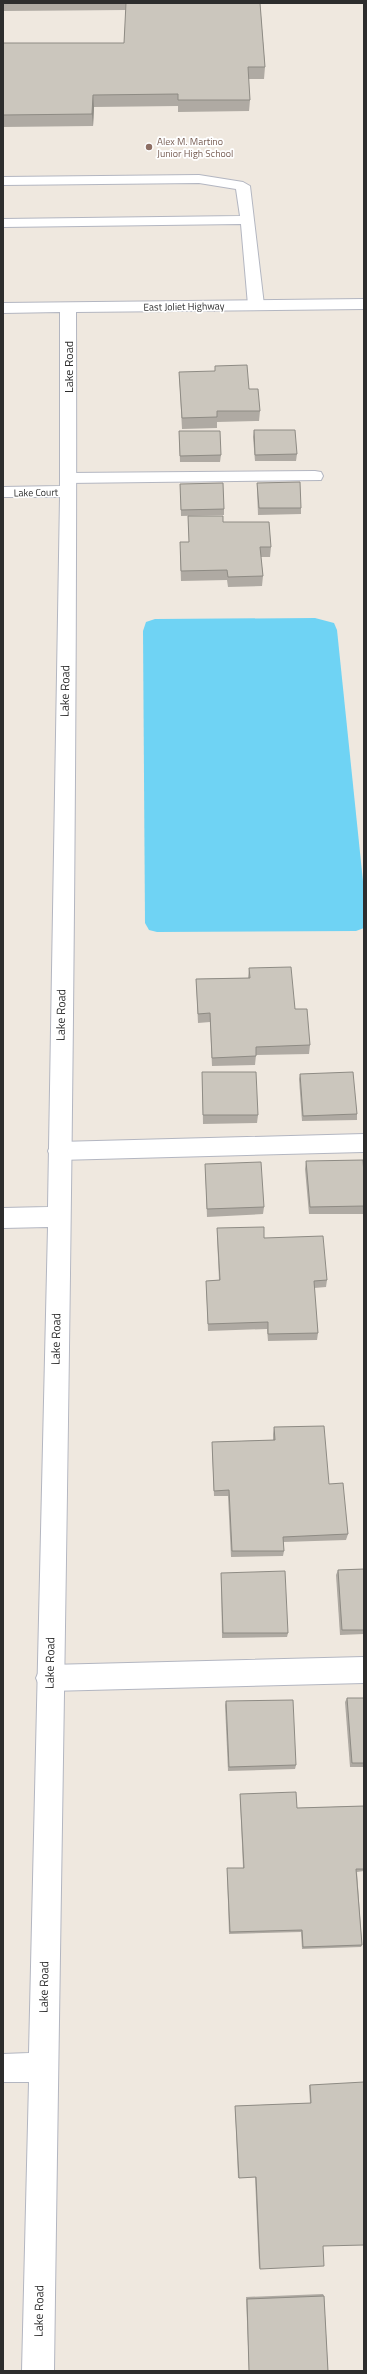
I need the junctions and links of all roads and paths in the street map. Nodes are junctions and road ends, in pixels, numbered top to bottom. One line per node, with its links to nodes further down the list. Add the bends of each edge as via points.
1 (3, 182): 2 (street, via 200,179 243,186)
2 (248, 220): 3 (street); 5 (street)
3 (3, 223)
4 (364, 304): 5 (street, East Joliet Highway)
5 (256, 306): 6 (street, East Joliet Highway)
6 (68, 307): 7 (street, East Joliet Highway); 9 (street, Lake Road)
7 (3, 308)
8 (315, 476): 9 (street, Lake Court)
9 (68, 485): 10 (street, Lake Court); 12 (street, Lake Road)
10 (3, 492)
11 (363, 1143): 12 (street)
12 (59, 1151): 13 (street, Lake Road)
13 (59, 1217): 14 (street); 16 (street, Lake Road)
14 (3, 1218)
15 (364, 1670): 16 (street)
16 (49, 1678): 17 (street, Lake Road)
17 (43, 2067): 18 (street); 19 (street, Lake Road)
18 (3, 2068)
19 (38, 2371)

